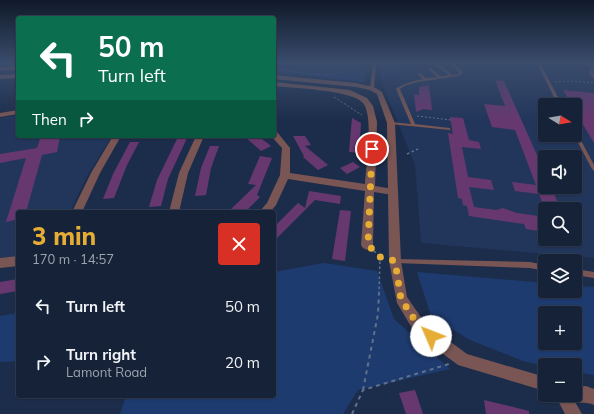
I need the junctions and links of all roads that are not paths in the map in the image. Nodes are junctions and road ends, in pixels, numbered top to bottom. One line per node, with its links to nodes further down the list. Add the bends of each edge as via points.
1 (321, 82): 6 (street)
2 (373, 82): 6 (lane)
3 (414, 82): 11 (lane, via 398,89)
4 (548, 82): 7 (lane)
5 (276, 84): 19 (street, via 350,92 369,103 374,122)
6 (372, 88): 10 (street, via 380,93)
7 (556, 98)
8 (16, 112): 9 (street)
9 (0, 115)
10 (391, 124): 11 (lane); 20 (street)
11 (413, 125): 12 (lane)
12 (449, 129)
13 (276, 136): 18 (street, via 286,148)
14 (116, 138): 21 (street)
15 (199, 138): 22 (street, via 177,194)
16 (580, 142): 17 (lane)
17 (594, 169)
18 (285, 175): 19 (street); 23 (street, via 271,205)
19 (371, 189): 20 (street); 24 (street)
20 (393, 192): 26 (street)
21 (78, 210)
22 (174, 210)
23 (266, 210)
24 (368, 245)
25 (16, 261): 27 (street)
26 (395, 261): 28 (lane); 31 (street, via 401,299 420,328 463,360)
27 (0, 263)
28 (538, 267)
29 (582, 273): 30 (lane)
30 (594, 275)
31 (538, 382)
32 (582, 394): 33 (street)
33 (594, 397)
34 (567, 402): 35 (street)
35 (574, 414)

